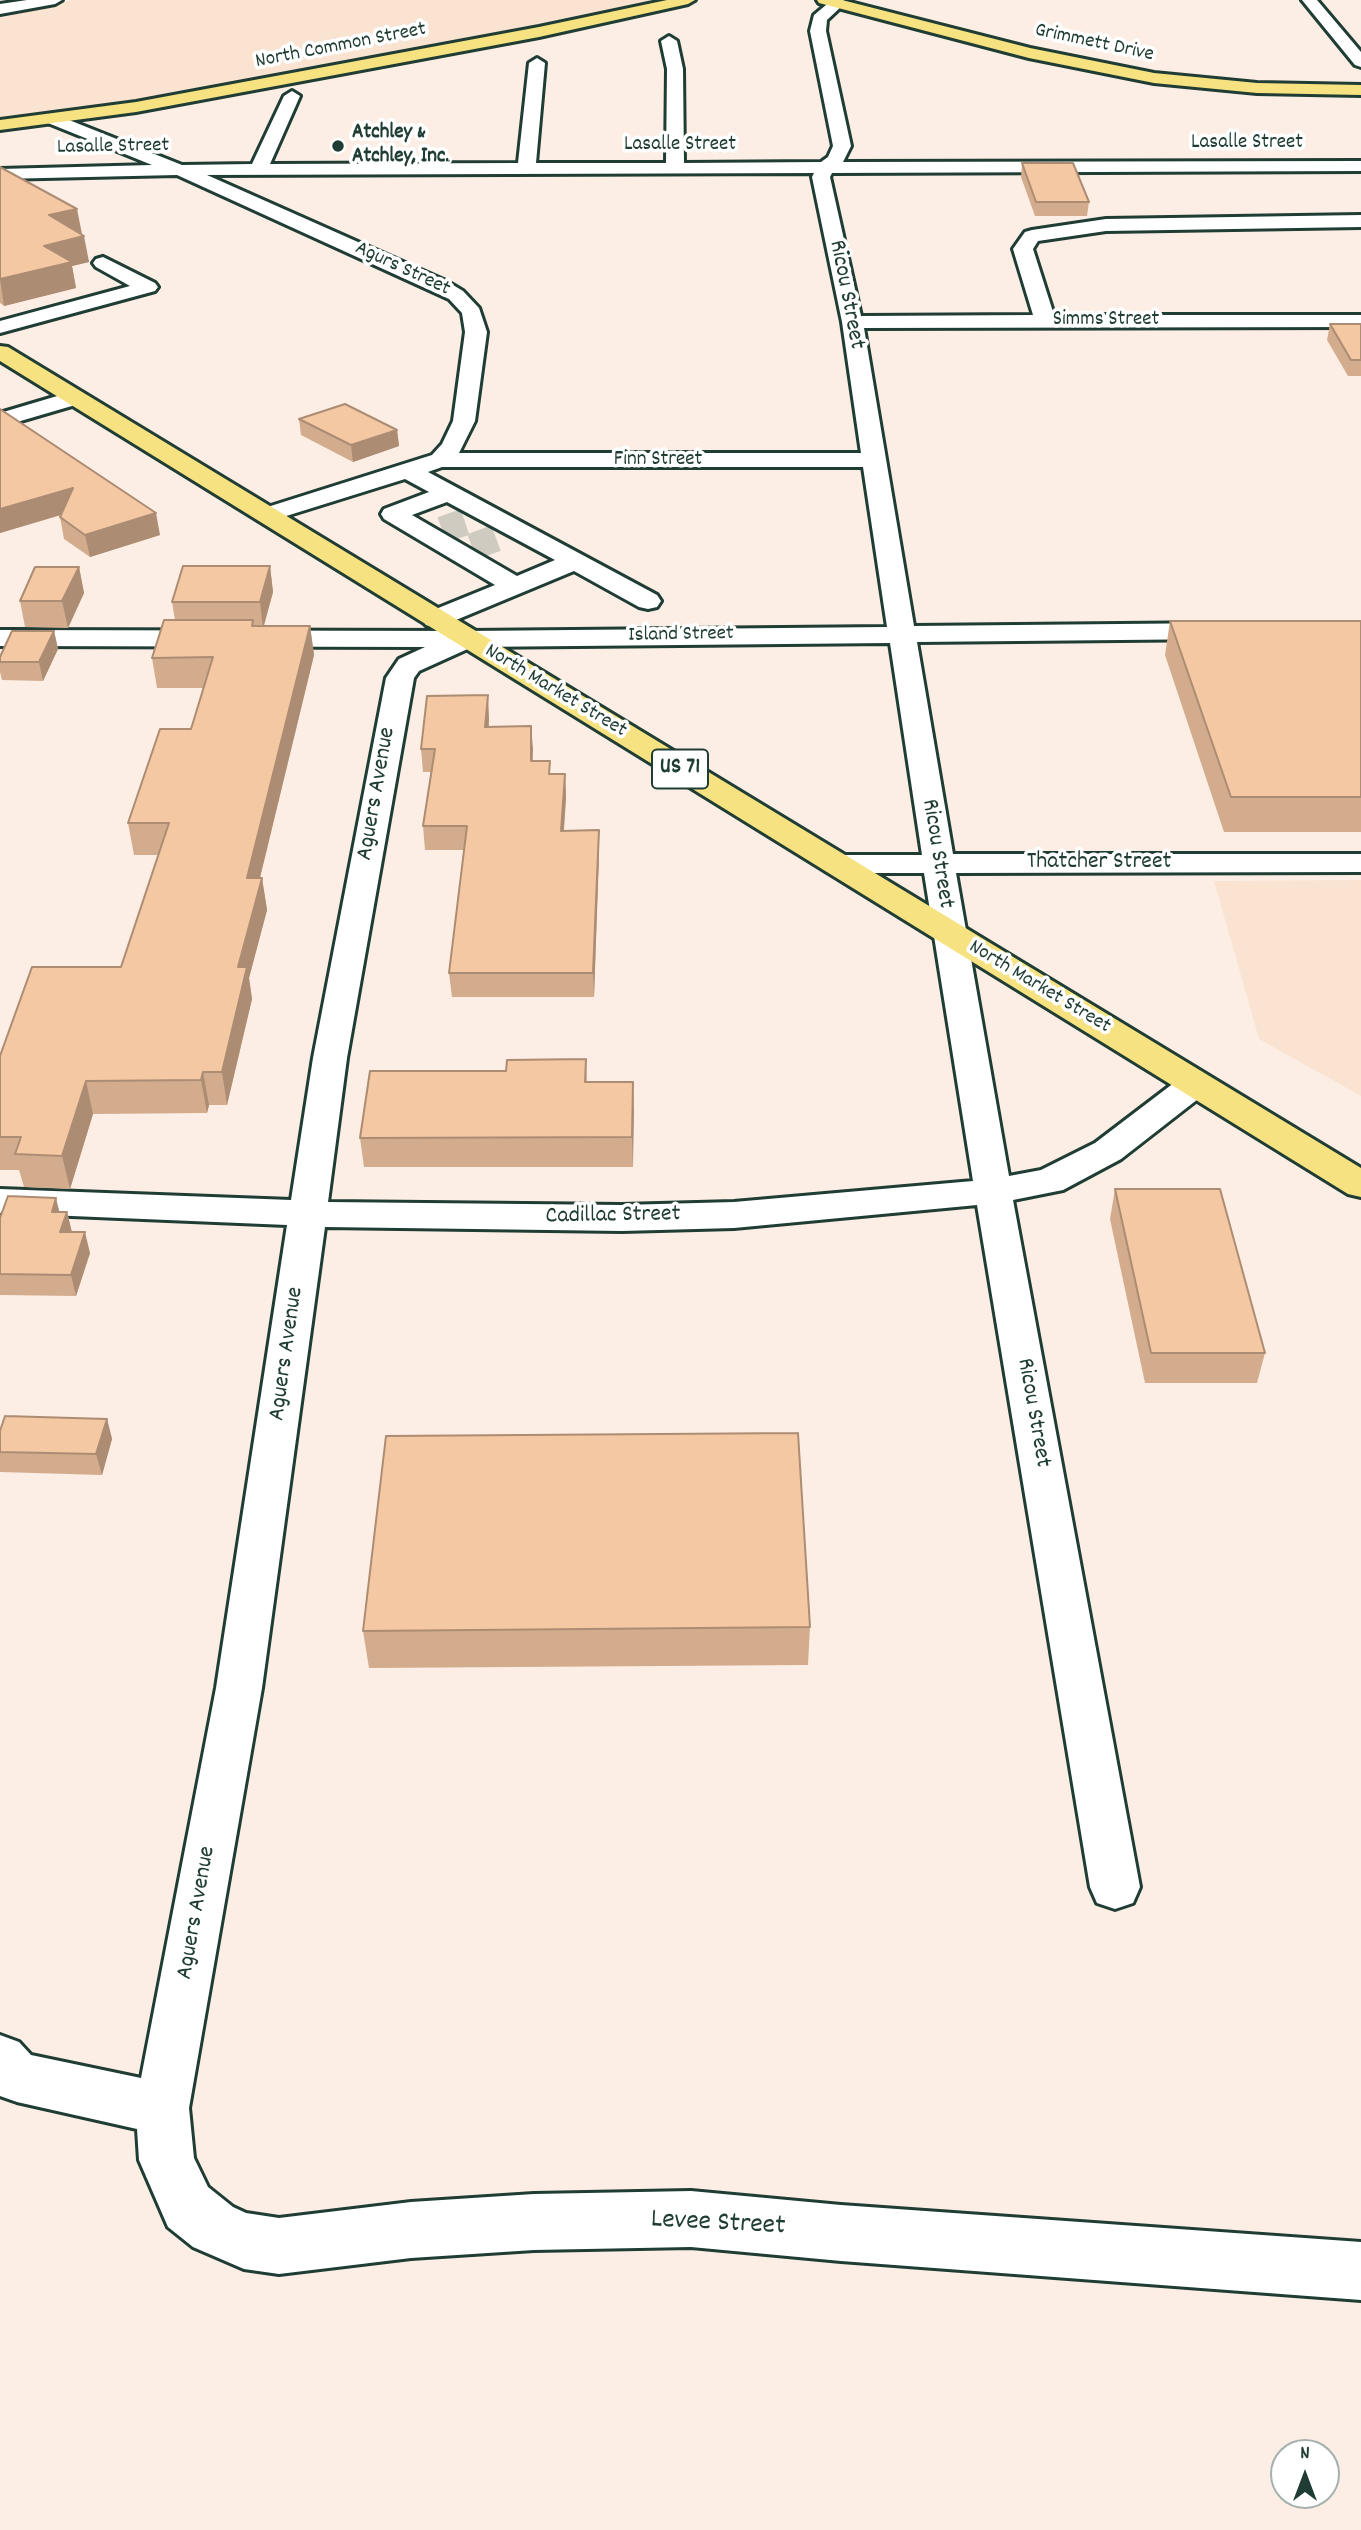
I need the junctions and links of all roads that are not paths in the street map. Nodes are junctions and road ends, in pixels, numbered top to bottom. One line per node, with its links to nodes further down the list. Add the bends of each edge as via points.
1 (55, 0): 5 (street)
2 (688, 0): 11 (main road, North Common Street, via 539,32)
3 (1308, 0): 7 (street)
4 (831, 2): 9 (main road, Grimmett Drive, via 1154,78 1257,88); 15 (street, via 819,18 818,31 842,146 836,160)
5 (0, 9)
6 (669, 41): 14 (street, via 675,69)
7 (1361, 62)
8 (537, 63): 16 (street)
9 (1361, 90)
10 (292, 96): 18 (street)
11 (54, 119): 12 (main road, North Common Street); 17 (street, Agurs Street)
12 (5, 122)
13 (1361, 166): 15 (street, Lasalle Street)
14 (675, 168): 15 (street, Lasalle Street); 16 (street, Lasalle Street)
15 (825, 168): 24 (street, Ricou Street, via 821,177)
16 (526, 169): 18 (street, Lasalle Street)
17 (180, 170): 18 (street, Lasalle Street); 19 (street, Lasalle Street); 30 (street, Agurs Street, via 440,286 464,302 472,312 476,332 464,421)
18 (258, 170)
19 (0, 174)
20 (1361, 221): 22 (street, via 1106,225 1032,236 1023,249)
21 (103, 264): 25 (street, via 148,287)
22 (1045, 321): 23 (street, Simms Street); 24 (street, Simms Street)
23 (1361, 321)
24 (852, 322): 31 (street, Ricou Street)
25 (0, 327)
26 (0, 352): 27 (main road, North Market Street / US 71)
27 (65, 392): 28 (street); 29 (street); 34 (main road, North Market Street / US 71)
28 (0, 403)
29 (0, 419)
30 (440, 460): 31 (street, Finn Street); 32 (street)
31 (875, 460): 41 (street, Ricou Street)
32 (407, 470): 33 (street); 34 (street)
33 (448, 493): 35 (street); 35 (street, via 393,514)
34 (267, 515): 39 (main road, North Market Street / US 71)
35 (471, 534): 36 (street); 37 (street)
36 (573, 562): 37 (street, Aguers Avenue); 38 (street)
37 (515, 586): 39 (street, Aguers Avenue)
38 (648, 601)
39 (451, 629): 41 (street, Island Street); 42 (street, Island Street); 44 (main road, North Market Street / US 71); 51 (street, Aguers Avenue, via 400,678 330,1058)
40 (1243, 631): 41 (street, Island Street)
41 (901, 633): 45 (street, Ricou Street)
42 (0, 638)
43 (1361, 863): 45 (street, Thatcher Street)
44 (836, 864): 45 (street, Thatcher Street); 46 (main road, North Market Street / US 71)
45 (938, 864): 46 (street, Ricou Street)
46 (949, 934): 47 (main road, North Market Street / US 71); 49 (street, Ricou Street)
47 (1195, 1084): 48 (main road, North Market Street / US 71); 49 (street, Cadillac Street, via 1108,1151 1080,1166 1050,1181)
48 (1361, 1185)
49 (992, 1191): 51 (street, Cadillac Street, via 734,1215 395,1217); 52 (street, Ricou Street)
50 (0, 1201): 51 (street, Cadillac Street)
51 (309, 1212): 54 (street, Aguers Avenue, via 239,1688)
52 (1115, 1887)
53 (0, 2060): 54 (street, via 17,2077)
54 (162, 2108): 55 (street, Levee Street, via 167,2160 188,2207 213,2227 244,2241 279,2246 521,2222 691,2219)
55 (1361, 2271)

